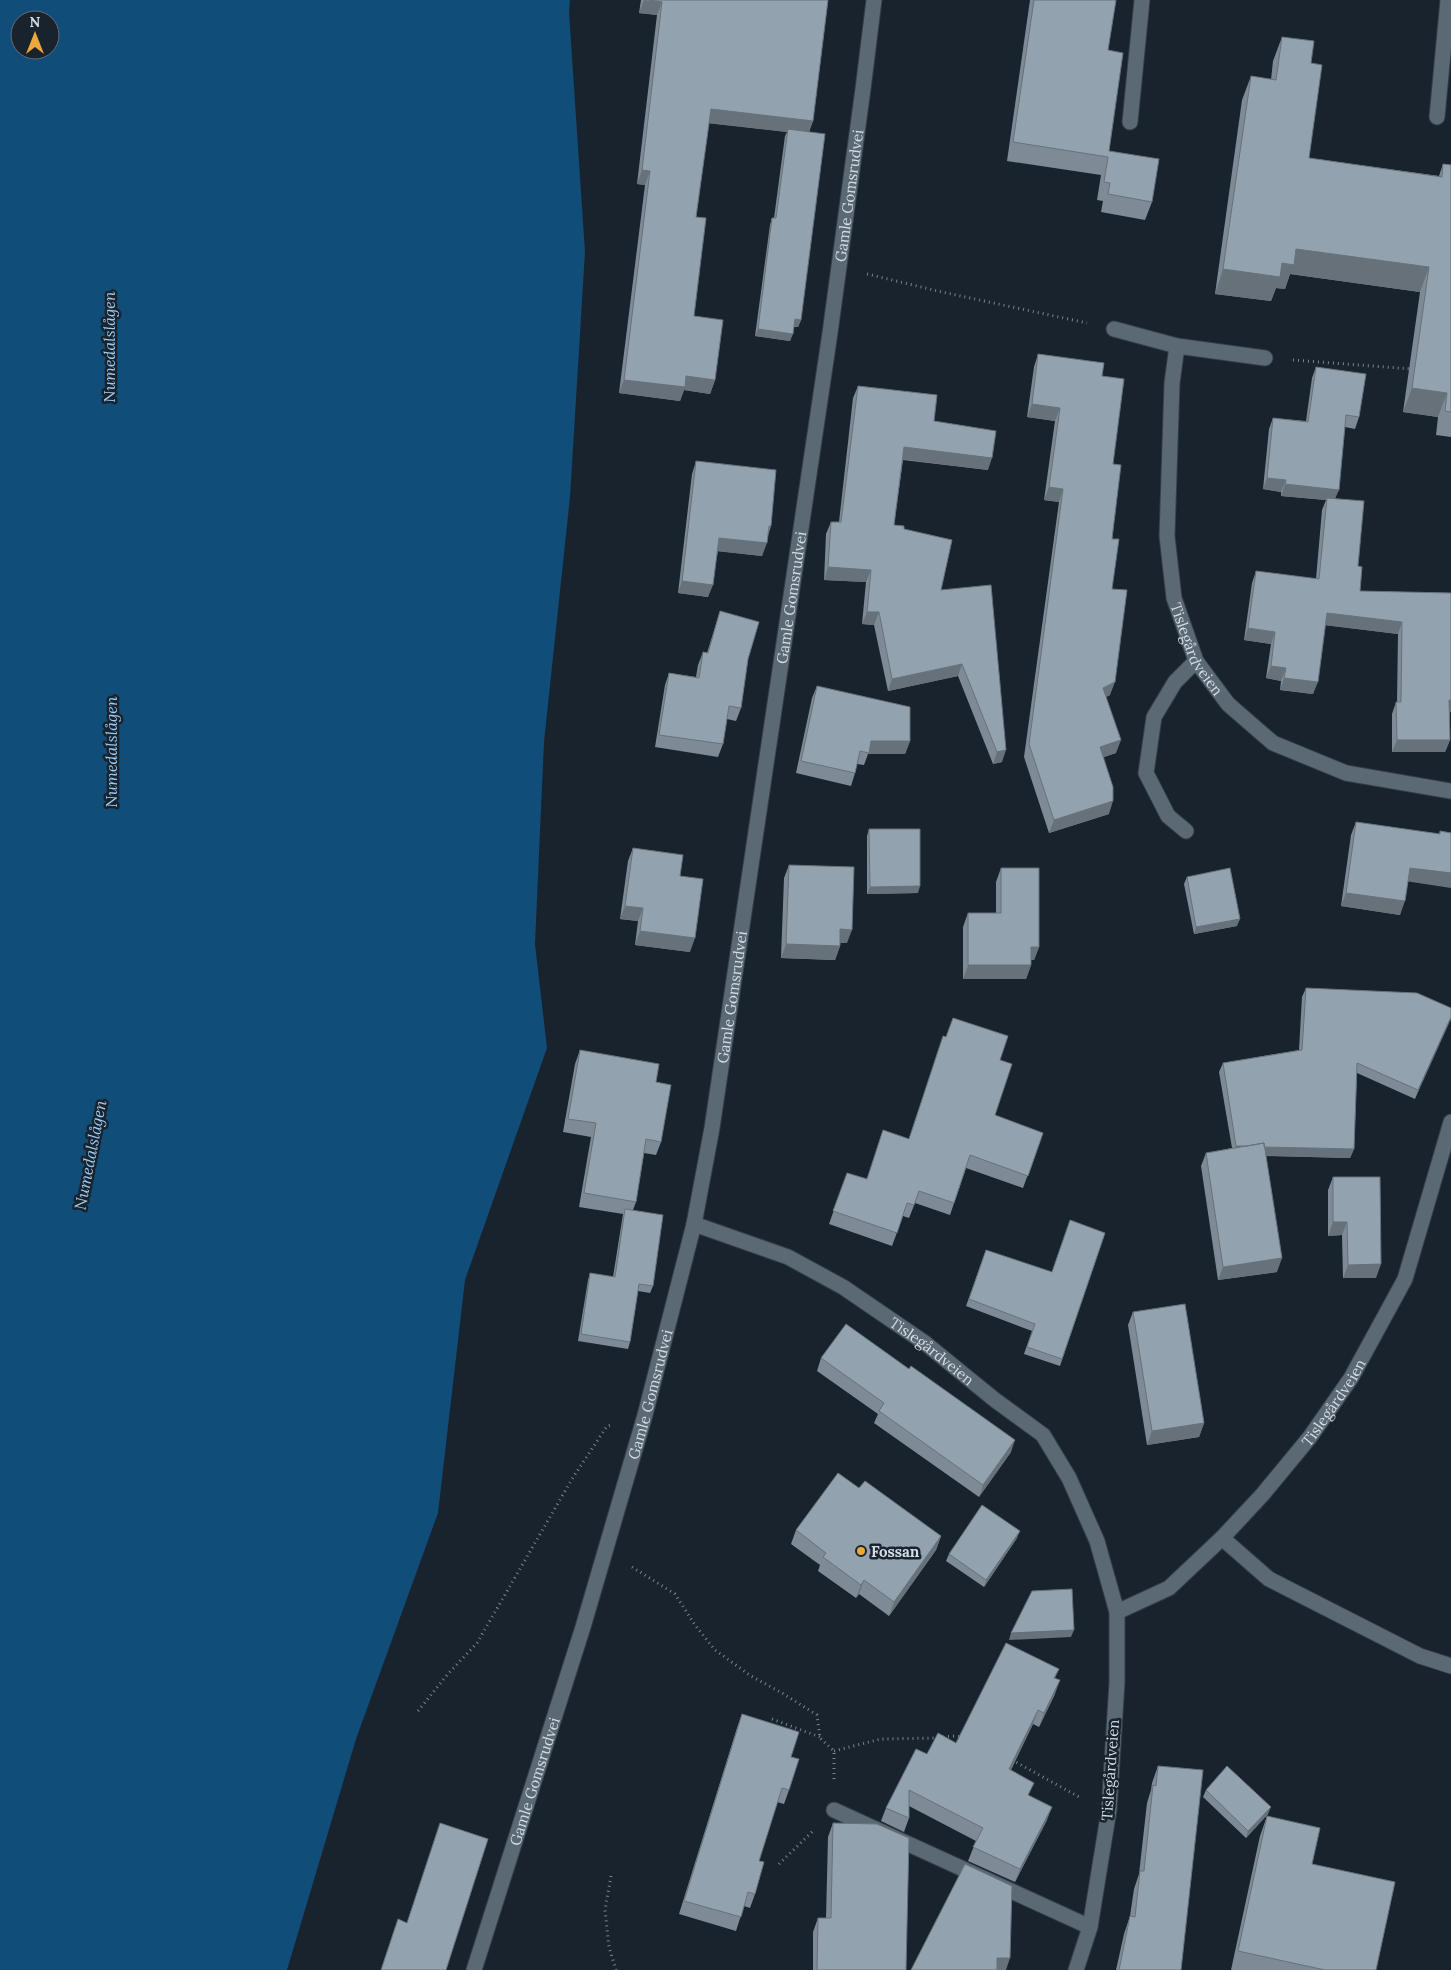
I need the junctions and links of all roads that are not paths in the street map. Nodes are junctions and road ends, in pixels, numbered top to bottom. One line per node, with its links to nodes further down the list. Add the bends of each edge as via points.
1 (874, 0): 13 (street, Gamle Gomsrudvei, via 839,267 720,1076)
2 (1142, 0): 5 (street)
3 (1448, 0): 4 (street)
4 (1437, 117)
5 (1130, 122)
6 (1114, 329): 7 (street)
7 (1177, 346): 8 (street); 9 (street, Tislegårdveien, via 1172,383 1167,536 1174,598)
8 (1265, 358)
9 (1196, 661): 10 (street, Tislegårdveien, via 1228,704 1273,743 1346,773); 11 (street, via 1175,682 1154,717 1146,773 1168,816)
10 (1451, 792)
11 (1186, 831)
12 (1451, 1122): 14 (street, Tislegårdveien, via 1405,1279 1351,1378 1310,1437)
13 (694, 1224): 15 (street, Tislegårdveien, via 788,1257 843,1287 925,1343 1043,1435 1069,1478 1097,1541); 19 (street, Gamle Gomsrudvei, via 606,1551)
14 (1222, 1538): 15 (street, Tislegårdveien, via 1169,1588); 16 (street, via 1269,1579 1420,1656)
15 (1117, 1612): 18 (street, Tislegårdveien, via 1117,1682 1109,1802)
16 (1451, 1666)
17 (834, 1810): 18 (street)
18 (1090, 1927): 20 (street, Tislegårdveien)
19 (474, 1970)
20 (1076, 1970)

